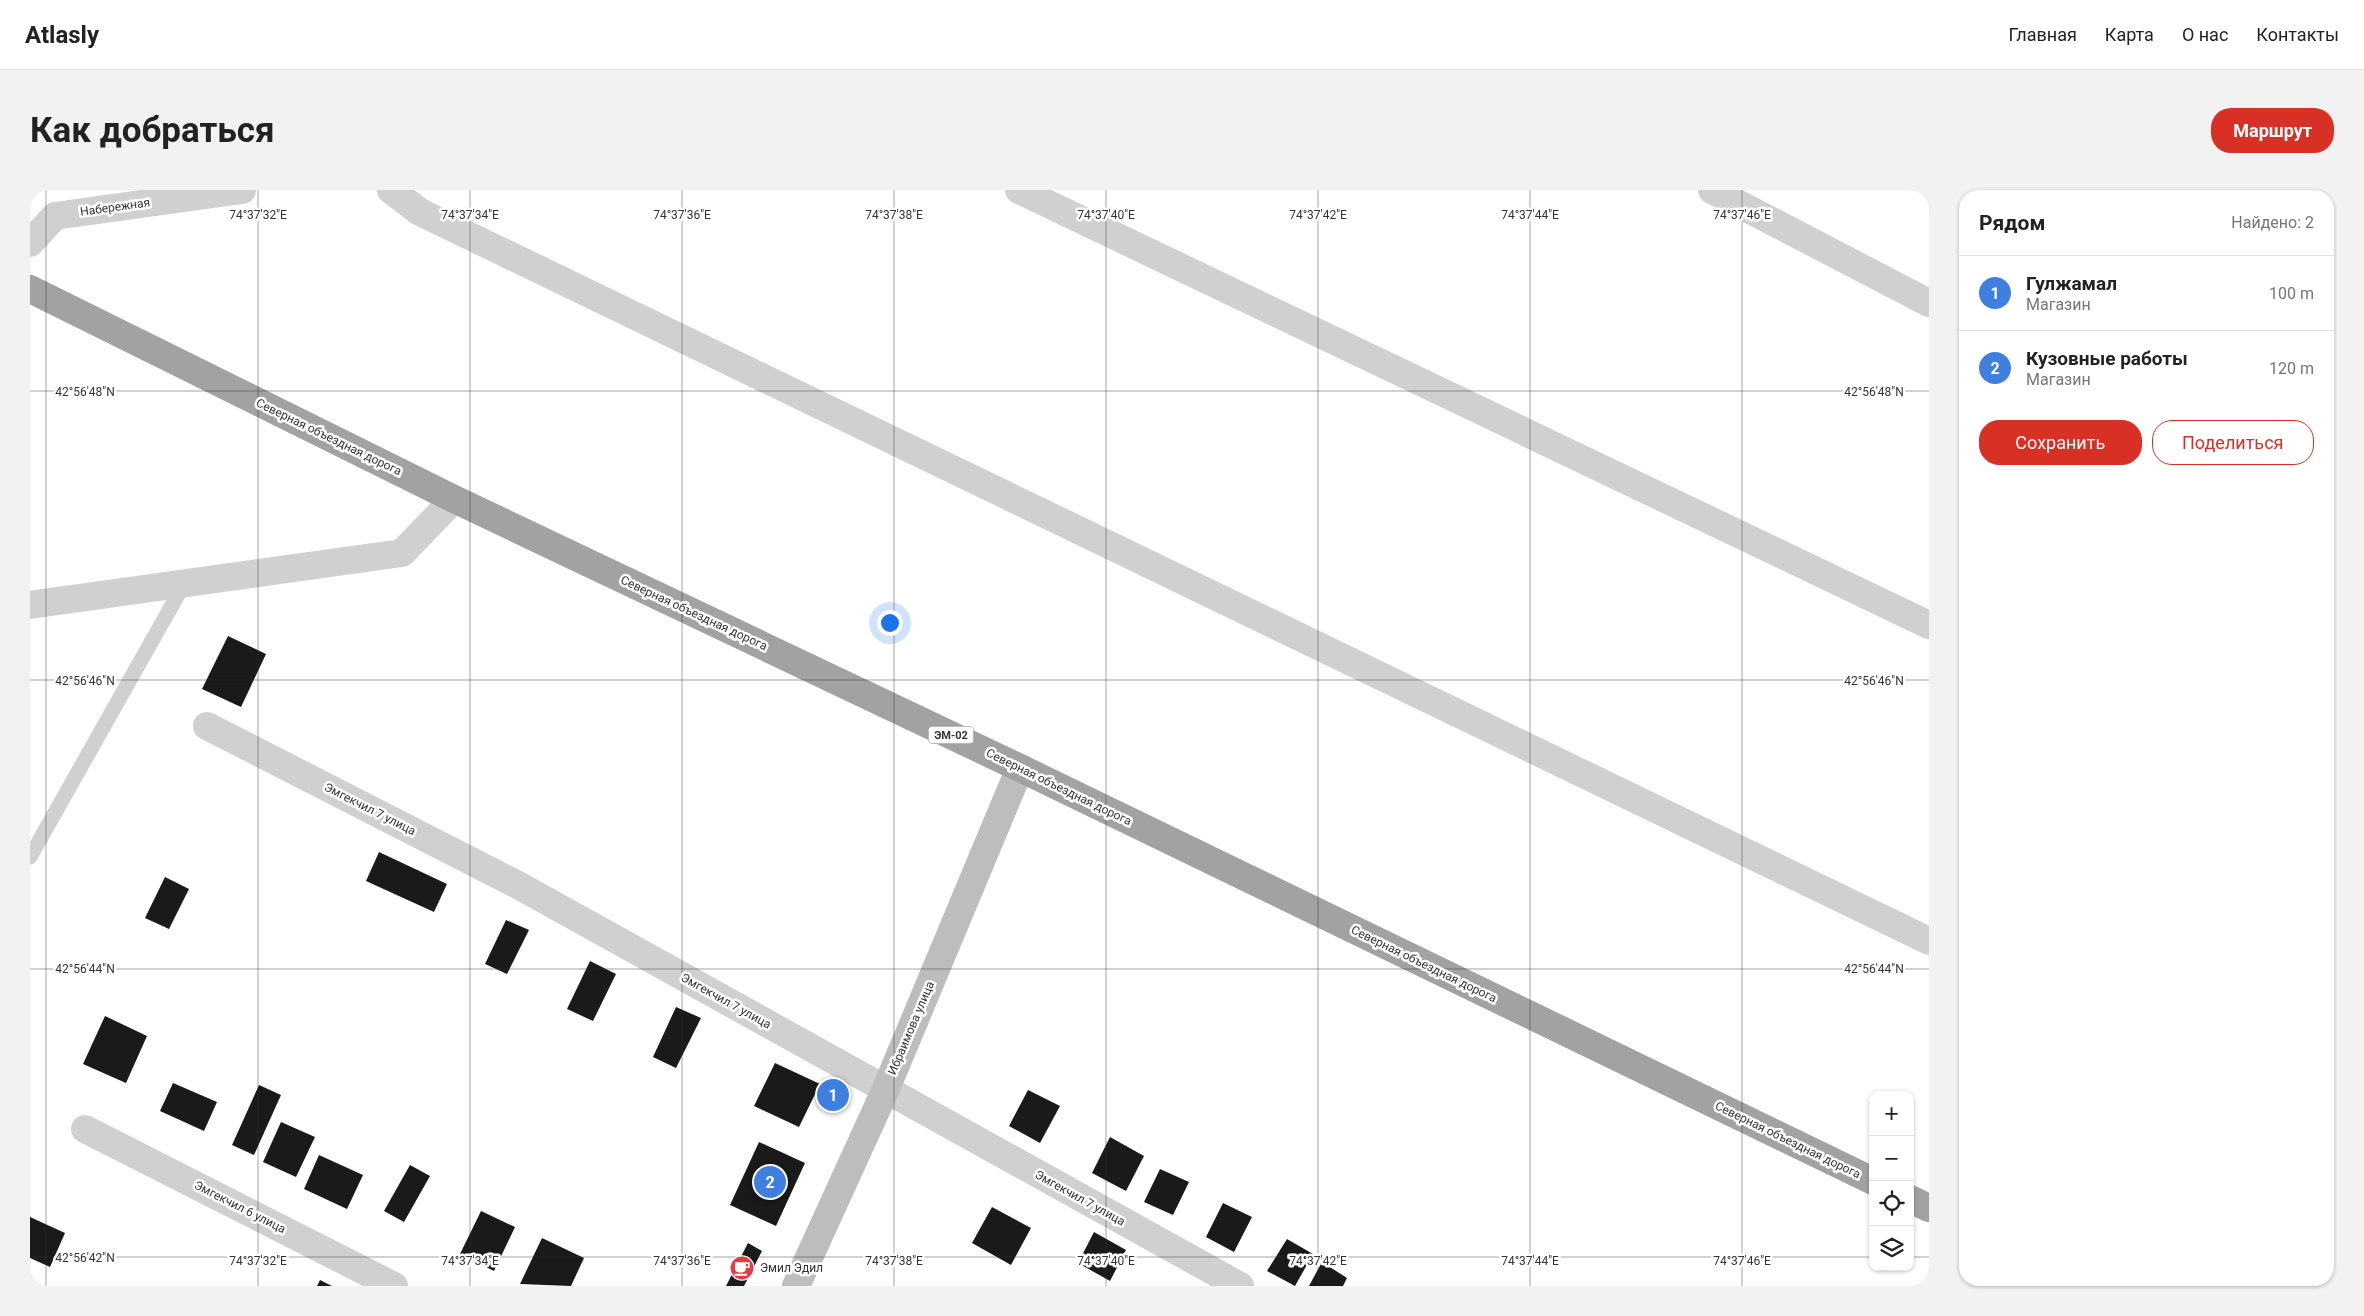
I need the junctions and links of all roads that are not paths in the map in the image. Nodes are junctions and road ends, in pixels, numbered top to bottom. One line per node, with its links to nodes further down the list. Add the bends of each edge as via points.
1 (242, 190): 5 (street, Набережная, via 55,216)
2 (391, 190): 15 (street, via 420,212)
3 (1019, 190): 11 (street)
4 (1712, 190): 7 (street)
5 (30, 243)
6 (30, 288): 8 (highway, Северная объездная дорога / ЭМ-02)
7 (1929, 303)
8 (454, 499): 9 (street, via 402,553); 13 (highway, Северная объездная дорога / ЭМ-02)
9 (184, 584): 10 (street); 14 (lane)
10 (30, 605)
11 (1929, 625)
12 (207, 726): 16 (street, Эмгекчил 7 улица, via 518,885)
13 (1020, 768): 16 (main road, Ибраимова улица); 18 (highway, Северная объездная дорога / ЭМ-02)
14 (30, 857)
15 (1929, 941)
16 (885, 1091): 22 (main road, Ибраимова улица); 23 (street, Эмгекчил 7 улица)
17 (85, 1129): 21 (street, Эмгекчил 6 улица)
18 (1869, 1179)
19 (1914, 1201): 20 (highway)
20 (1929, 1208)
21 (394, 1286)
22 (796, 1286)
23 (1240, 1286)

